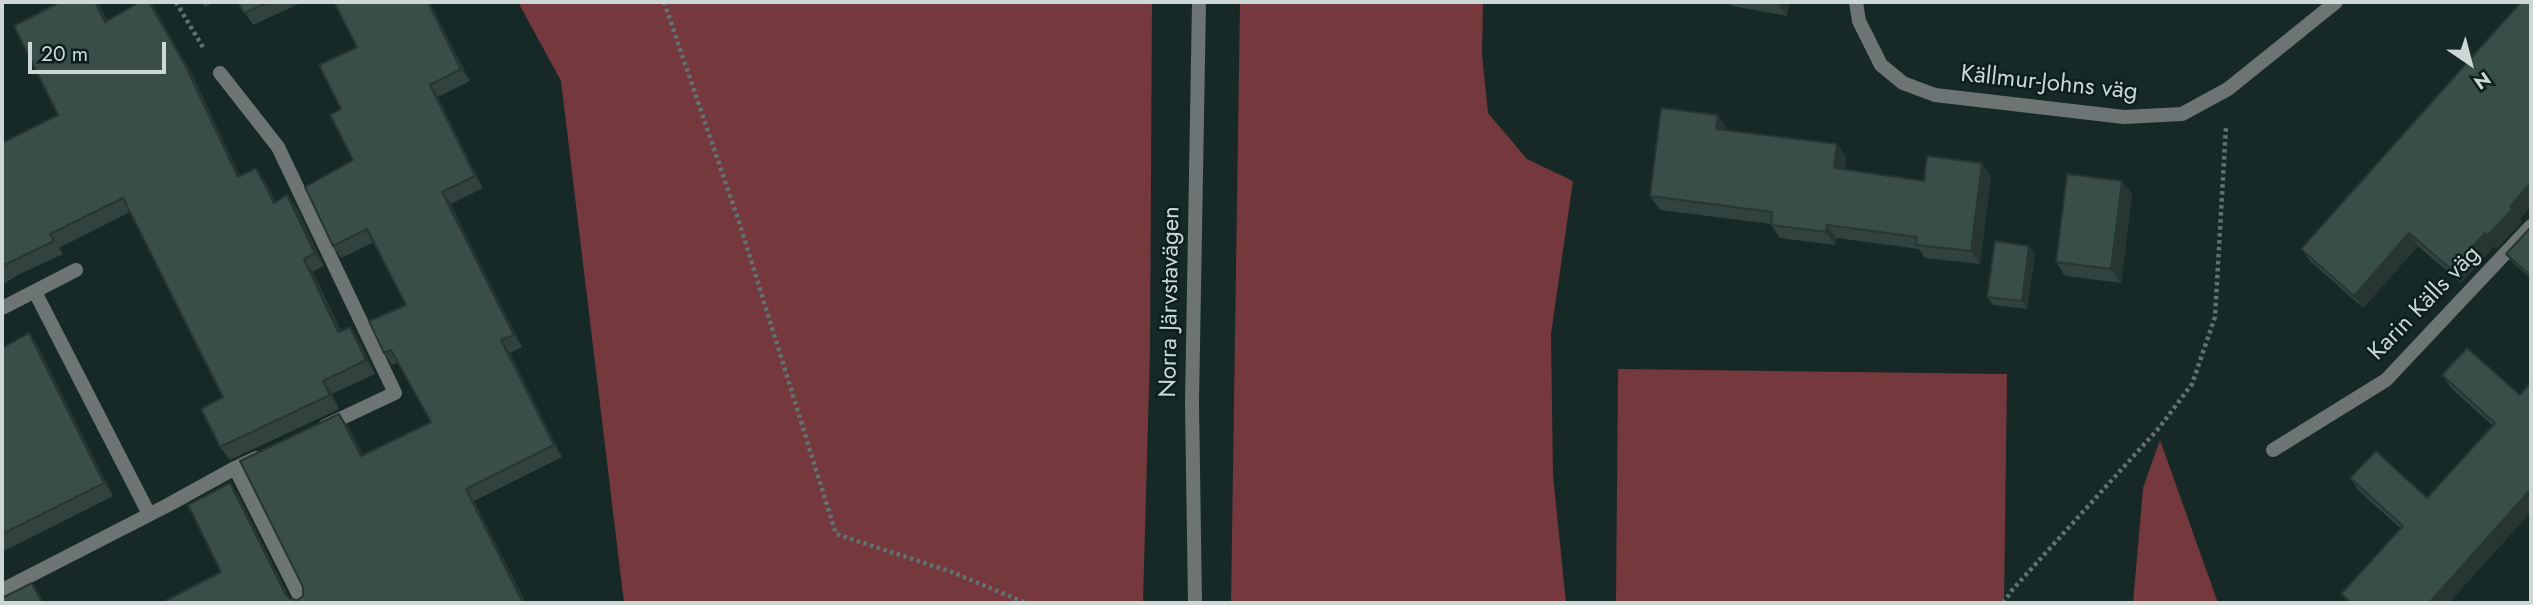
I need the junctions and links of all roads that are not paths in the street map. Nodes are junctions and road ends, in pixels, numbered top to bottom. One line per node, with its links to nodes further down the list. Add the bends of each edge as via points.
1 (1199, 2): 16 (street, Norra Järvstavägen, via 1192,403)
2 (1856, 2): 3 (street, Källmur-Johns väg, via 1859,21 1881,65 1903,82 1935,95 2135,117 2182,114 2228,89)
3 (2336, 2)
4 (220, 74): 9 (street, via 278,147 395,393)
5 (2531, 226): 11 (street, Karin Källs väg, via 2386,380)
6 (76, 270): 7 (street)
7 (34, 292): 8 (street); 13 (street)
8 (2, 308)
9 (309, 433)
10 (272, 450): 12 (street)
11 (2273, 450)
12 (235, 468): 13 (street); 15 (street)
13 (149, 514): 14 (street)
14 (2, 590)
15 (303, 603)
16 (1195, 603)

